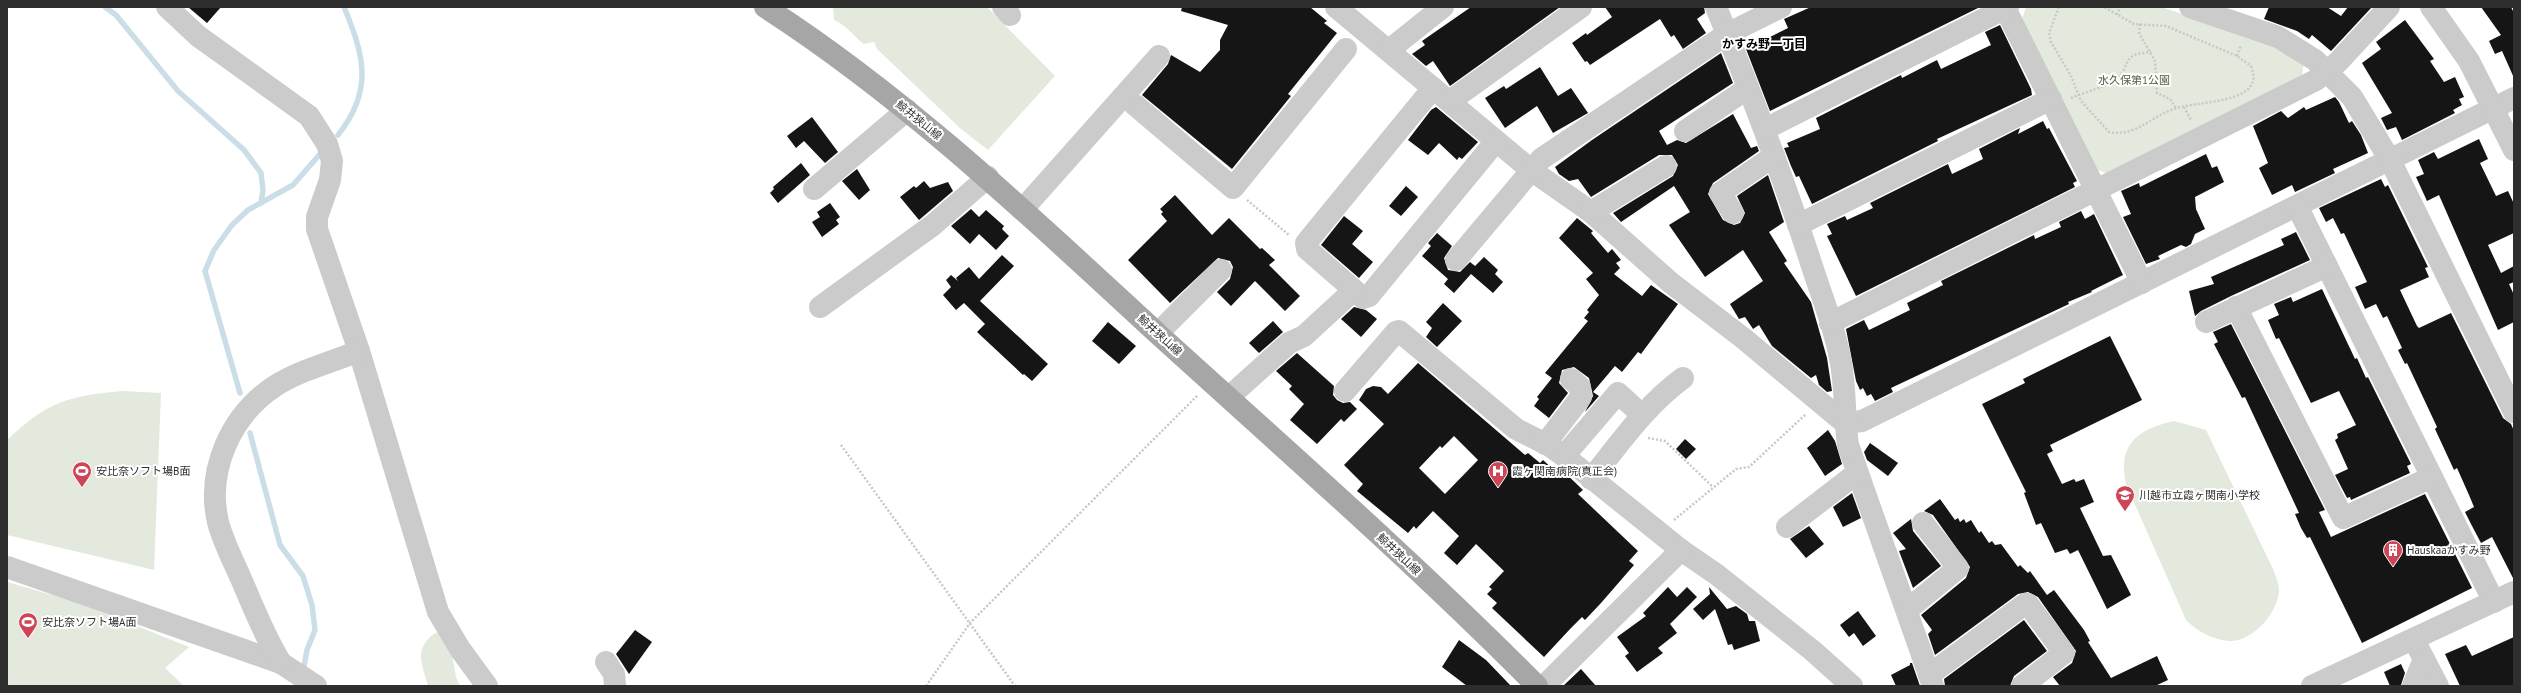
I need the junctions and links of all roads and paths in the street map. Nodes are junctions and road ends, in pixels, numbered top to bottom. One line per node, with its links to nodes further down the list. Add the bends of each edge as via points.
1 (167, 7): 60 (street, via 198,36 309,116 326,144 332,161 317,217 317,229)
2 (765, 7): 31 (main road, 鯨井狭山線, via 856,69)
3 (1336, 7): 19 (street)
4 (1443, 7): 19 (street)
5 (1581, 7): 24 (street)
6 (1716, 7): 17 (street)
7 (1781, 7): 17 (street)
8 (2059, 7): 25 (path, via 2049,33 2051,42)
9 (2104, 7): 15 (path)
10 (2120, 7): 15 (path)
11 (2190, 7): 22 (street, via 2267,32 2307,54)
12 (2389, 7): 22 (street)
13 (2431, 7): 30 (street, via 2469,61)
14 (2007, 8): 28 (street); 32 (street)
15 (2117, 15): 16 (path)
16 (2140, 24): 20 (path, via 2139,33); 29 (path, via 2166,26 2237,56 2251,66 2254,78 2250,87 2240,94)
17 (1727, 34): 23 (street); 39 (street, via 1542,159)
18 (1346, 49): 41 (street)
19 (1389, 50): 24 (street)
20 (2152, 52): 25 (path, via 2137,53 2128,58 2115,80); 29 (path, via 2157,70 2157,93 2170,99)
21 (1159, 56): 27 (street)
22 (2327, 71): 37 (street, via 2352,97); 43 (street, via 2316,80 2277,101 2214,129)
23 (1748, 88): 32 (street); 33 (street)
24 (1442, 94): 34 (street); 49 (street)
25 (2079, 94): 28 (path); 29 (path, via 2081,101 2101,125 2109,132 2121,134 2129,133)
26 (2514, 98): 30 (street)
27 (1130, 100): 41 (street); 46 (street)
28 (2053, 103): 43 (street); 48 (street)
29 (2176, 108)
30 (2493, 108): 35 (street); 37 (street)
31 (907, 110): 40 (main road, 鯨井狭山線); 42 (street)
32 (1765, 129): 36 (street)
33 (1685, 131)
34 (1496, 141): 39 (street); 54 (street, via 1369,296 1363,298)
35 (2514, 150)
36 (1774, 156): 47 (street, via 1720,193); 48 (street)
37 (2390, 160): 44 (street); 67 (street)
38 (1666, 166): 45 (street)
39 (1531, 170): 45 (street); 50 (street)
40 (988, 177): 46 (main road, 鯨井狭山線); 55 (street, via 932,225)
41 (1233, 188): 49 (path, via 1300,244)
42 (814, 189)
43 (2095, 191): 53 (street); 58 (street)
44 (2297, 206): 51 (street); 53 (street)
45 (1591, 212): 66 (street, via 1671,283 1743,338)
46 (1028, 213): 59 (main road, 鯨井狭山線)
47 (1733, 213)
48 (1798, 225): 58 (street)
49 (1306, 246): 54 (street)
50 (1456, 260)
51 (2327, 266): 56 (street); 75 (street)
52 (1221, 270): 59 (street)
53 (2142, 282): 69 (street, via 1862,421)
54 (1354, 290): 65 (street, via 1304,336 1288,343)
55 (820, 307)
56 (2236, 307): 57 (street); 75 (street, via 2343,518)
57 (2206, 322)
58 (1830, 323): 69 (street, via 1844,379)
59 (1158, 333): 63 (main road, 鯨井狭山線)
60 (359, 351): 90 (street, via 276,385 258,399 230,434 218,471 215,500 218,523 266,638); 94 (street, via 438,612 460,649)
61 (1683, 378): 68 (street, via 1662,393)
62 (1571, 379): 71 (street, via 1580,387 1581,397)
63 (1212, 382): 65 (main road, 鯨井狭山線); 86 (path)
64 (1345, 391): 71 (street, via 1399,331 1516,429)
65 (1229, 398): 98 (main road, 鯨井狭山線, via 1256,420)
66 (1818, 403): 69 (street); 77 (path, via 1749,467 1736,469)
67 (2514, 412)
68 (1642, 415): 73 (street, via 1618,393); 76 (street)
69 (1845, 423): 74 (street, via 1848,445)
70 (1642, 442): 77 (path, via 1647,437 1665,441)
71 (1545, 444): 73 (street)
72 (842, 445): 86 (path)
73 (1564, 456): 76 (street)
74 (1857, 473): 79 (street); 85 (street)
75 (2432, 477): 84 (street)
76 (1591, 479): 80 (street)
77 (1713, 488): 80 (path)
78 (1923, 523): 85 (street, via 1958,568)
79 (1787, 527)
80 (1659, 533): 81 (street)
81 (1680, 550): 99 (street); 100 (street, via 1716,574 1771,617)
82 (7, 567): 90 (street)
83 (2514, 592): 84 (street)
84 (2494, 602): 87 (street)
85 (1907, 610): 91 (street)
86 (970, 623): 96 (path); 97 (path)
87 (2414, 640): 88 (street); 101 (street)
88 (2424, 659): 102 (street); 103 (street)
89 (606, 662): 95 (street, via 614,674)
90 (281, 663): 93 (street)
91 (1931, 681): 92 (street, via 2028,604 2064,652)
92 (2036, 682)
93 (316, 686)
94 (487, 686)
95 (615, 686)
96 (926, 686)
97 (1015, 686)
98 (1537, 686)
99 (1544, 686)
100 (1852, 686)
101 (2312, 686)
102 (2413, 686)
103 (2438, 686)

